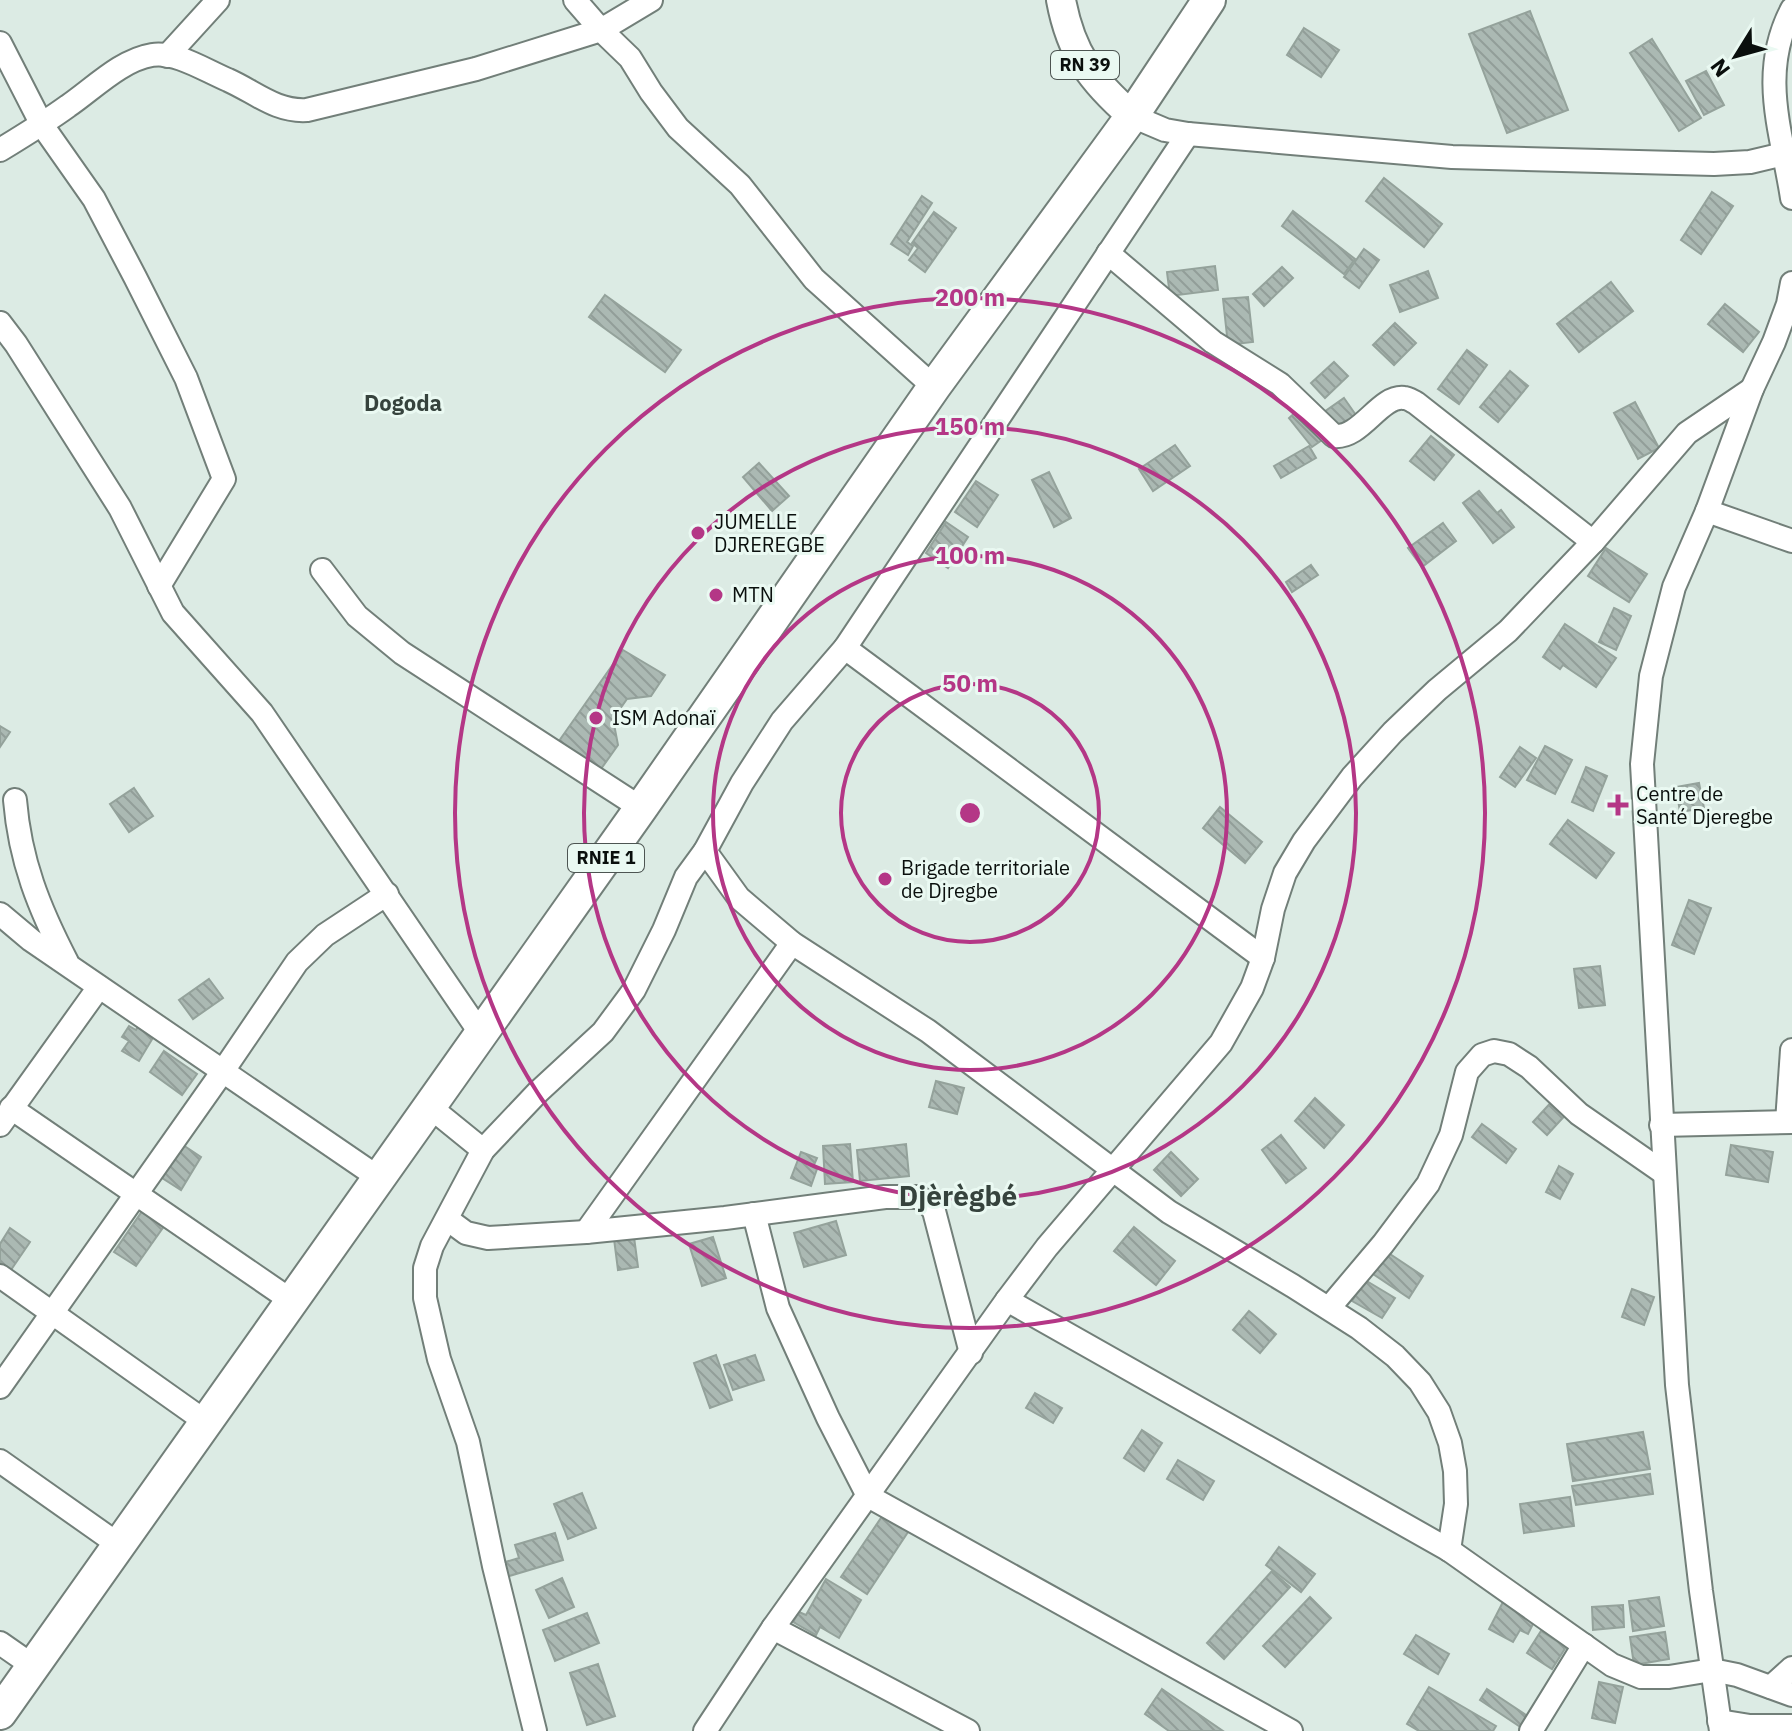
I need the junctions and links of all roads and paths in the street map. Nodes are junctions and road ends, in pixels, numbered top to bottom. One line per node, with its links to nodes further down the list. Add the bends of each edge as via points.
1 (218, 0): 9 (street)
2 (575, 0): 7 (street)
3 (651, 0): 7 (street)
4 (1061, 0): 10 (main road, RN 39, via 1080,57 1100,88)
5 (1209, 0): 10 (highway, RNIE 1)
6 (1792, 9): 14 (street, via 1773,69 1774,103)
7 (601, 30): 9 (street, via 476,69 293,111); 19 (street, via 630,58 678,128 740,185 814,279)
8 (0, 43): 11 (street)
9 (167, 56): 11 (street, via 154,54 129,62)
10 (1132, 116): 12 (street); 19 (highway, RNIE 1)
11 (42, 125): 13 (street); 25 (street, via 94,199 135,277 186,378 224,479)
12 (1188, 134): 14 (street, via 1452,157 1593,162 1714,164); 16 (street)
13 (0, 150)
14 (1789, 154): 15 (street)
15 (1792, 198)
16 (1108, 253): 23 (street, via 1213,342 1280,384 1334,436 1350,434 1402,397); 26 (street)
17 (1791, 297): 20 (street)
18 (0, 323): 25 (street, via 120,508)
19 (934, 387): 28 (highway, RNIE 1)
20 (1752, 389): 21 (street); 23 (street, via 1687,433)
21 (1707, 511): 22 (street); 42 (street, via 1674,587 1651,676 1642,764)
22 (1792, 541)
23 (1593, 542): 33 (street, via 1508,631 1437,690 1352,777 1285,873)
24 (322, 570): 28 (street, via 357,616 402,653)
25 (159, 586): 30 (street, via 173,613 262,713)
26 (845, 648): 29 (street, via 782,721); 33 (street)
27 (15, 800): 34 (street, via 25,865)
28 (641, 808): 36 (highway, RNIE 1)
29 (705, 851): 32 (street, via 739,898); 43 (street, via 686,877 627,1001 603,1032)
30 (387, 894): 36 (street); 38 (street, via 325,935 297,962)
31 (0, 914): 34 (street)
32 (792, 943): 44 (street, via 928,1031); 50 (street)
33 (1263, 958): 44 (street, via 1221,1043)
34 (69, 967): 35 (street)
35 (99, 987): 38 (street); 40 (street)
36 (481, 1034): 39 (highway, RNIE 1)
37 (1792, 1050): 41 (street)
38 (223, 1071): 46 (street); 47 (street)
39 (430, 1107): 43 (street); 46 (highway, RNIE 1)
40 (6, 1116): 47 (street)
41 (1790, 1122): 42 (street)
42 (1661, 1125): 45 (street)
43 (483, 1150): 49 (street)
44 (1114, 1170): 52 (street); 54 (street, via 1169,1212)
45 (1664, 1173): 54 (street, via 1579,1114 1509,1054 1482,1055 1467,1072 1451,1135 1428,1184); 68 (street, via 1677,1385)
46 (379, 1178): 53 (highway, RNIE 1)
47 (137, 1194): 53 (street); 55 (street)
48 (754, 1214): 50 (street); 56 (street, via 885,1197 926,1201 934,1211); 60 (street, via 778,1308)
49 (447, 1219): 50 (street, via 466,1233 488,1238); 73 (street, via 425,1268 425,1298 439,1359 468,1442)
50 (586, 1232)
51 (0, 1276): 55 (street)
52 (1007, 1300): 56 (street); 62 (street)
53 (292, 1301): 58 (highway, RNIE 1)
54 (1329, 1308): 62 (street, via 1395,1356 1439,1412 1455,1471)
55 (52, 1313): 57 (street); 58 (street)
56 (971, 1353): 60 (street)
57 (0, 1387)
58 (206, 1422): 61 (highway, RNIE 1)
59 (0, 1461): 61 (street)
60 (868, 1496): 63 (street); 76 (street)
61 (119, 1545): 66 (highway, RNIE 1)
62 (1449, 1550): 65 (street)
63 (773, 1628): 74 (street); 75 (street)
64 (0, 1643): 66 (street)
65 (1584, 1645): 68 (street, via 1641,1677); 77 (street)
66 (33, 1666): 70 (highway, RNIE 1)
67 (1792, 1668): 69 (street)
68 (1712, 1670): 69 (street); 71 (street)
69 (1782, 1691): 72 (street)
70 (0, 1713)
71 (1720, 1726): 72 (street)
72 (1788, 1726)
73 (535, 1731)
74 (705, 1731)
75 (968, 1731)
76 (1291, 1731)
77 (1531, 1731)

